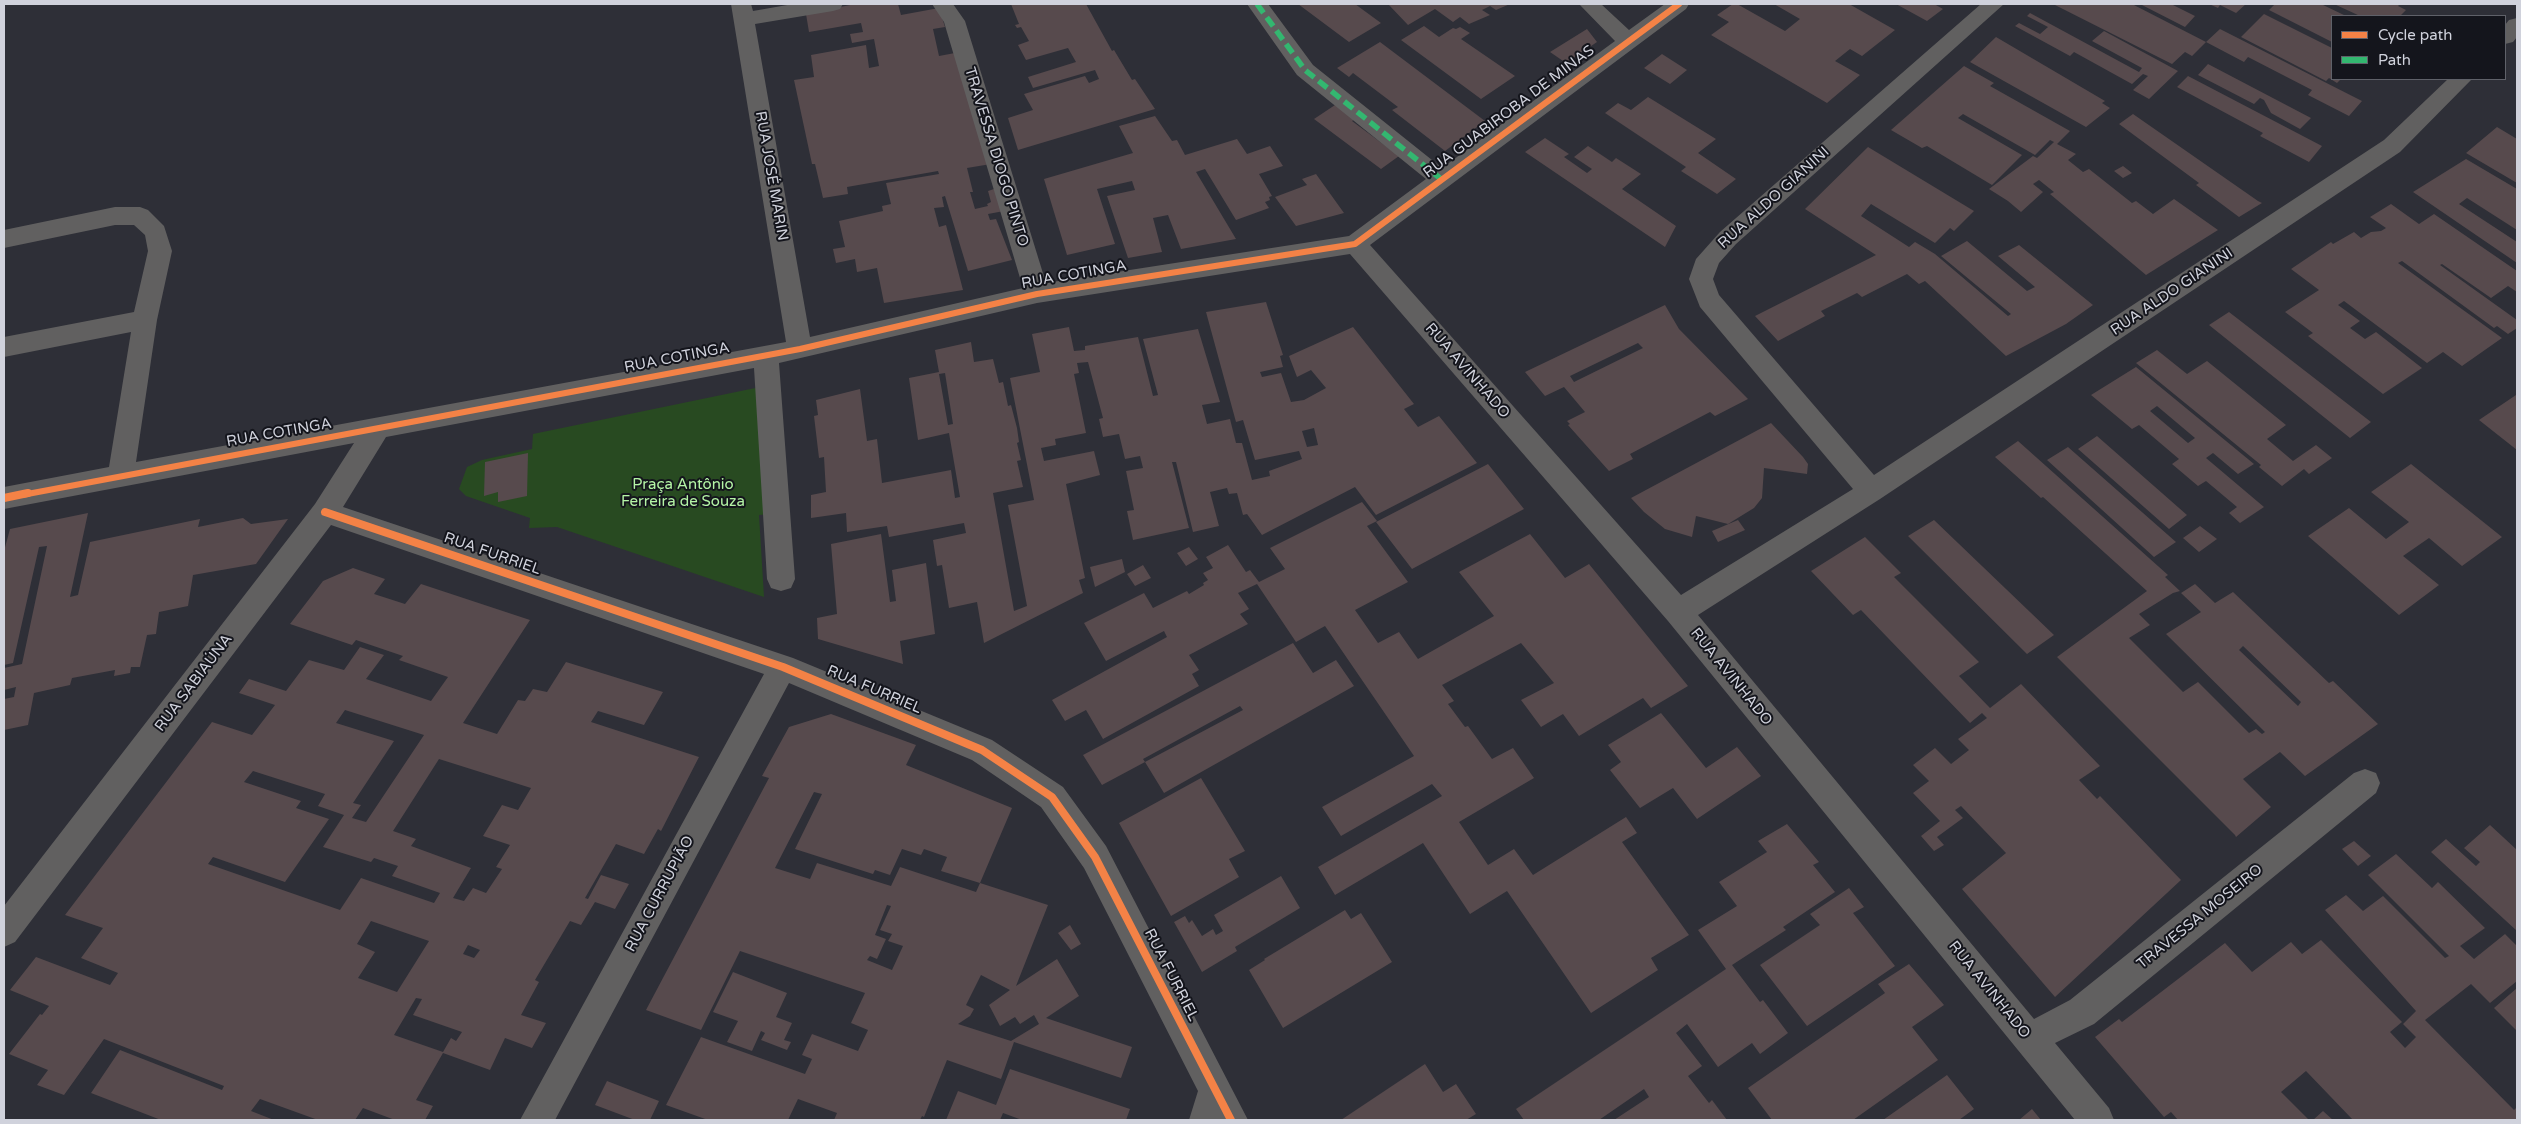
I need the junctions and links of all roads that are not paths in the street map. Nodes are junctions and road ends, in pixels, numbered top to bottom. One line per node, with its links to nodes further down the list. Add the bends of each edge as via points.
1 (833, 4): 6 (street)
2 (1257, 4): 12 (street, via 1305,70)
3 (1589, 4): 10 (street)
4 (1679, 4): 10 (street, RUA GUABIROBA DE MINAS)
5 (1994, 4): 22 (street, RUA ALDO GIANINI, via 1728,238 1708,259 1701,279 1709,300)
6 (743, 11): 18 (street, RUA JOSÉ MARIN)
7 (948, 12): 15 (street, TRAVESSA DIOGO PINTO)
8 (2517, 25): 9 (street)
9 (2506, 36)
10 (1628, 41): 12 (street, RUA GUABIROBA DE MINAS)
11 (2460, 80): 22 (street, RUA ALDO GIANINI, via 2392,146)
12 (1441, 180): 14 (street, RUA GUABIROBA DE MINAS)
13 (4, 239): 16 (street, via 115,216 140,216 156,232 160,251)
14 (1355, 244): 15 (street, RUA COTINGA); 26 (street, RUA AVINHADO)
15 (1037, 294): 18 (street, RUA COTINGA)
16 (144, 320): 17 (street); 21 (street)
17 (4, 347)
18 (800, 349): 19 (street, RUA COTINGA)
19 (766, 355): 20 (street, RUA COTINGA); 25 (street)
20 (378, 429): 21 (street, RUA COTINGA); 24 (street, RUA SABIAÚNA)
21 (121, 476): 23 (street, RUA COTINGA)
22 (1871, 490): 26 (street, RUA ALDO GIANINI)
23 (4, 498)
24 (325, 512): 27 (street, RUA FURRIEL); 29 (street, RUA SABIAÚNA)
25 (781, 579)
26 (1678, 612): 30 (street, RUA AVINHADO)
27 (783, 667): 31 (street, RUA FURRIEL, via 982,750 1052,797 1094,857); 32 (street, RUA CURRUPIÃO)
28 (2365, 783): 30 (street, TRAVESSA MOSEIRO, via 2082,1012)
29 (4, 932)
30 (2029, 1039): 34 (street, RUA AVINHADO)
31 (1211, 1105): 33 (street, RUA FURRIEL)
32 (537, 1120)
33 (1231, 1120)
34 (2097, 1120)

